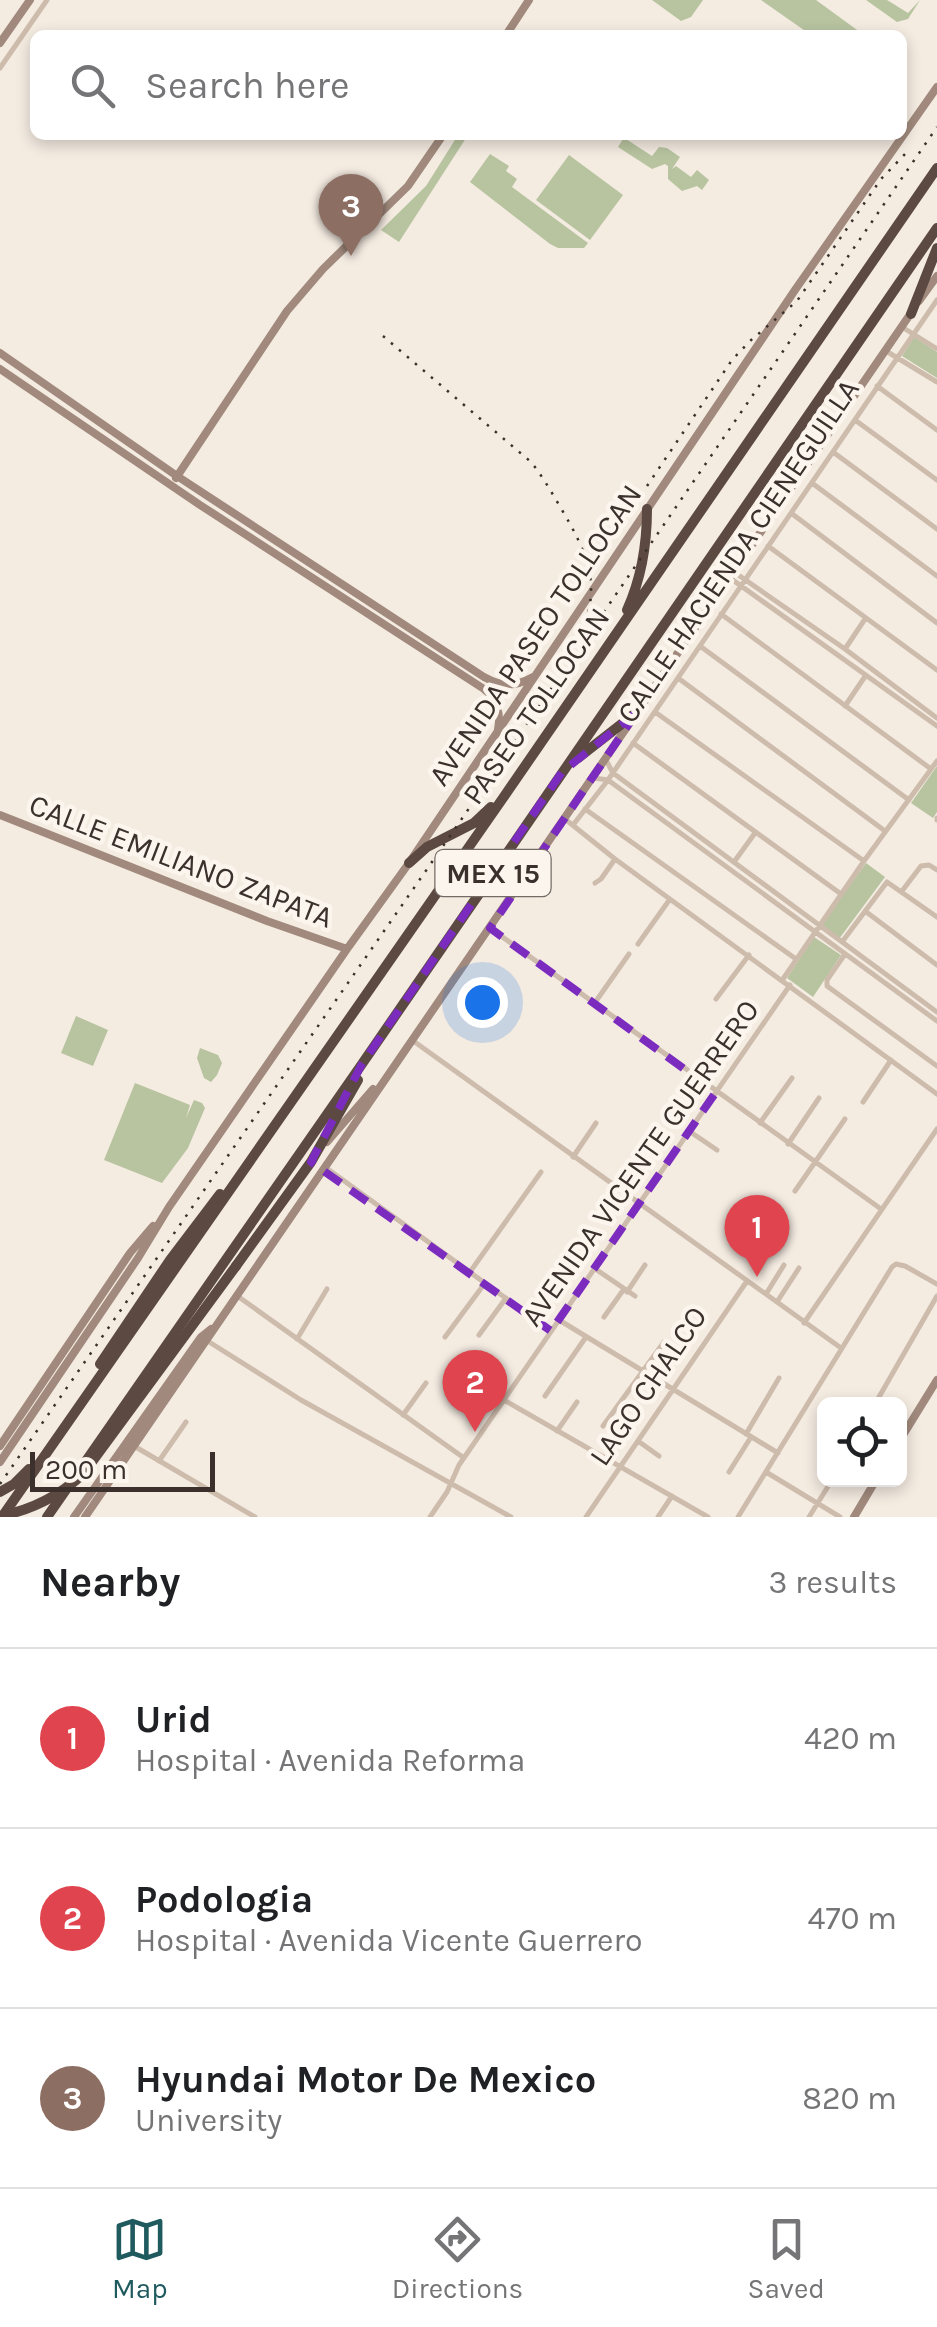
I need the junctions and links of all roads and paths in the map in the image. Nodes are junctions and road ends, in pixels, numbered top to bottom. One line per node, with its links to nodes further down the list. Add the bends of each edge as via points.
1 (30, 0): 5 (main road)
2 (47, 0): 6 (street)
3 (529, 0): 4 (main road)
4 (509, 30)
5 (0, 43)
6 (0, 68)
7 (937, 87): 8 (main road, AVENIDA PASEO TOLLOCAN)
8 (907, 130)
9 (440, 140): 31 (main road, via 408,186 287,311)
10 (900, 140): 35 (main road, AVENIDA PASEO TOLLOCAN)
11 (937, 168): 47 (highway, PASEO TOLLOCAN / MEX 15)
12 (937, 228): 69 (highway, PASEO TOLLOCAN / MEX 15)
13 (937, 248): 16 (highway)
14 (937, 276): 16 (main road)
15 (937, 300): 18 (street, CALLE HACIENDA CIENEGUILLA)
16 (911, 314): 17 (main road)
17 (902, 327): 18 (street); 19 (main road)
18 (913, 334): 20 (street, CALLE HACIENDA CIENEGUILLA); 21 (street)
19 (893, 341): 20 (street); 22 (main road)
20 (904, 348): 24 (street, CALLE HACIENDA CIENEGUILLA)
21 (937, 349)
22 (886, 351): 24 (street); 40 (main road)
23 (0, 354): 31 (main road)
24 (897, 358): 26 (street); 27 (street, CALLE HACIENDA CIENEGUILLA)
25 (0, 370): 34 (main road)
26 (937, 382)
27 (878, 386): 28 (street, CALLE HACIENDA CIENEGUILLA); 29 (street)
28 (855, 420): 30 (street, CALLE HACIENDA CIENEGUILLA); 32 (street)
29 (937, 430)
30 (833, 452): 33 (street, CALLE HACIENDA CIENEGUILLA); 37 (street)
31 (177, 476): 34 (main road); 39 (main road)
32 (937, 480)
33 (812, 482): 36 (street, CALLE HACIENDA CIENEGUILLA); 41 (street)
34 (170, 485): 42 (main road)
35 (647, 510): 47 (highway, via 642,572); 54 (main road, AVENIDA PASEO TOLLOCAN)
36 (790, 514): 38 (street, CALLE HACIENDA CIENEGUILLA); 46 (street)
37 (937, 529)
38 (768, 546): 43 (street, CALLE HACIENDA CIENEGUILLA); 45 (street)
39 (321, 570): 42 (street); 49 (main road)
40 (732, 575): 43 (street); 60 (main road)
41 (937, 576)
42 (314, 578): 49 (main road)
43 (743, 582): 44 (street, CALLE HACIENDA CIENEGUILLA); 48 (street)
44 (721, 614): 50 (street, CALLE HACIENDA CIENEGUILLA); 59 (street)
45 (865, 619): 51 (street); 53 (street)
46 (937, 624)
47 (622, 626): 73 (highway, PASEO TOLLOCAN / MEX 15)
48 (806, 626): 51 (street); 55 (street)
49 (401, 628): 52 (main road)
50 (700, 646): 56 (street, CALLE HACIENDA CIENEGUILLA); 74 (street)
51 (845, 649): 57 (street)
52 (442, 656): 58 (main road, via 492,681); 58 (main road, via 493,698)
53 (937, 670)
54 (536, 674): 58 (main road); 64 (main road, AVENIDA PASEO TOLLOCAN)
55 (866, 675): 57 (street); 59 (street)
56 (678, 678): 61 (street, CALLE HACIENDA CIENEGUILLA); 79 (street)
57 (894, 690): 62 (street); 63 (street)
58 (504, 695): 64 (main road)
59 (845, 706): 68 (street)
60 (637, 712): 66 (main road); 69 (highway)
61 (654, 712): 65 (street, CALLE HACIENDA CIENEGUILLA); 83 (street)
62 (937, 718)
63 (937, 726)
64 (495, 736): 84 (main road, AVENIDA PASEO TOLLOCAN)
65 (634, 743): 70 (street, CALLE HACIENDA CIENEGUILLA); 80 (street)
66 (606, 760): 70 (street); 71 (main road)
67 (937, 761): 68 (street)
68 (931, 769): 74 (street)
69 (562, 772): 111 (highway, PASEO TOLLOCAN / MEX 15)
70 (613, 773): 72 (street, CALLE HACIENDA CIENEGUILLA); 78 (street)
71 (594, 778): 72 (street); 77 (main road)
72 (608, 780): 75 (street, CALLE HACIENDA CIENEGUILLA); 78 (street)
73 (503, 798): 84 (highway); 131 (highway, PASEO TOLLOCAN / MEX 15)
74 (909, 800): 79 (street)
75 (585, 809): 77 (street, CALLE HACIENDA CIENEGUILLA); 101 (street)
76 (0, 815): 97 (main road, CALLE EMILIANO ZAPATA)
77 (569, 822): 81 (street); 93 (main road)
78 (686, 832): 82 (street); 87 (street)
79 (886, 832): 83 (street)
80 (755, 833): 82 (street); 89 (street)
81 (615, 859): 86 (street); 90 (street)
82 (734, 862): 87 (street)
83 (864, 862): 89 (street)
84 (409, 863): 97 (main road, AVENIDA PASEO TOLLOCAN)
85 (937, 870): 88 (street, via 920,866)
86 (594, 883)
87 (763, 889): 94 (street)
88 (902, 891): 91 (street, via 889,882); 92 (street)
89 (841, 894): 94 (street)
90 (670, 899): 95 (street); 100 (street)
91 (864, 910): 96 (street); 102 (street)
92 (937, 917)
93 (490, 928): 106 (street); 109 (main road)
94 (817, 928): 96 (street); 101 (street)
95 (638, 944)
96 (840, 946): 99 (street); 107 (street)
97 (346, 949): 134 (main road, AVENIDA PASEO TOLLOCAN)
98 (629, 954): 106 (street)
99 (846, 954): 108 (street); 112 (street, via 828,987)
100 (749, 955): 103 (street); 105 (street)
101 (796, 960): 103 (street)
102 (937, 965)
103 (783, 980): 104 (street)
104 (790, 985): 110 (street); 115 (street, AVENIDA VICENTE GUERRERO)
105 (716, 1000)
106 (594, 1004): 115 (street)
107 (937, 1012)
108 (937, 1021)
109 (412, 1040): 113 (main road); 126 (street)
110 (891, 1060): 116 (street); 118 (street)
111 (362, 1064): 127 (highway); 197 (highway, PASEO TOLLOCAN / MEX 15)
112 (937, 1066)
113 (387, 1074): 127 (main road); 129 (main road)
114 (792, 1078): 121 (street)
115 (716, 1092): 121 (street); 123 (street, AVENIDA VICENTE GUERRERO)
116 (937, 1094)
117 (819, 1098): 124 (street)
118 (862, 1102)
119 (845, 1119): 128 (street)
120 (596, 1123): 126 (street)
121 (760, 1124): 124 (street)
122 (937, 1129): 135 (street)
123 (689, 1130): 125 (street); 133 (street, AVENIDA VICENTE GUERRERO)
124 (788, 1144): 128 (street)
125 (717, 1150)
126 (573, 1157): 133 (street)
127 (311, 1162): 195 (highway, bridge, via 83,1474 55,1497)
128 (814, 1162): 132 (street); 135 (street)
129 (325, 1167): 140 (street); 147 (main road)
130 (541, 1172): 140 (street)
131 (242, 1173): 192 (highway, via 142,1302 39,1456); 195 (highway, PASEO TOLLOCAN / MEX 15)
132 (795, 1191)
133 (639, 1204): 138 (street, AVENIDA VICENTE GUERRERO); 141 (street)
134 (169, 1207): 179 (main road, AVENIDA PASEO TOLLOCAN, via 130,1253); 185 (main road, AVENIDA PASEO TOLLOCAN)
135 (881, 1208): 154 (street)
136 (784, 1264): 146 (street)
137 (646, 1266): 145 (street)
138 (594, 1268): 145 (street); 153 (street, AVENIDA VICENTE GUERRERO)
139 (799, 1268): 151 (street)
140 (470, 1272): 142 (street)
141 (747, 1281): 146 (street); 167 (street, LAGO CHALCO)
142 (484, 1282): 150 (street); 157 (street)
143 (937, 1284): 162 (street, via 896,1264)
144 (327, 1289): 160 (street)
145 (626, 1290): 148 (street); 152 (street)
146 (766, 1294): 151 (street)
147 (236, 1296): 159 (main road); 160 (street)
148 (635, 1296)
149 (937, 1296): 169 (street)
150 (506, 1298): 155 (street); 156 (street)
151 (777, 1302): 154 (street)
152 (604, 1317)
153 (559, 1320): 155 (street, AVENIDA VICENTE GUERRERO); 158 (street)
154 (804, 1322): 162 (street)
155 (550, 1331): 170 (street, AVENIDA VICENTE GUERRERO)
156 (479, 1334)
157 (445, 1337)
158 (587, 1337): 163 (street); 168 (street)
159 (204, 1339): 180 (main road); 189 (street); 198 (main road)
160 (297, 1340): 172 (street)
161 (664, 1342): 163 (street)
162 (841, 1348): 181 (street)
163 (642, 1371): 167 (street); 174 (street)
164 (780, 1378): 177 (street)
165 (937, 1380): 175 (main road)
166 (426, 1383): 172 (street)
167 (673, 1390): 177 (street); 178 (street, LAGO CHALCO)
168 (545, 1396)
169 (879, 1397)
170 (504, 1400): 176 (street); 183 (street, AVENIDA VICENTE GUERRERO)
171 (578, 1402): 176 (street)
172 (403, 1415): 183 (street)
173 (186, 1422): 184 (street)
174 (603, 1426)
175 (907, 1429)
176 (557, 1431): 186 (street)
177 (748, 1435): 181 (street); 187 (street)
178 (638, 1441): 182 (street); 186 (street, LAGO CHALCO)
179 (0, 1446)
180 (134, 1446): 184 (street); 199 (main road)
181 (778, 1453): 188 (street)
182 (659, 1456)
183 (464, 1458): 189 (street, AVENIDA VICENTE GUERRERO)
184 (160, 1461): 196 (street)
185 (0, 1462)
186 (620, 1467): 193 (street); 202 (street, LAGO CHALCO)
187 (728, 1472)
188 (766, 1472): 194 (street); 205 (street)
189 (450, 1485): 200 (street, AVENIDA VICENTE GUERRERO); 201 (street)
190 (828, 1487): 194 (street)
191 (872, 1487): 208 (main road)
192 (0, 1492)
193 (672, 1496): 203 (street); 204 (street)
194 (818, 1504): 206 (street); 207 (street)
195 (1, 1516)
196 (250, 1516)
197 (47, 1517)
198 (74, 1517)
199 (86, 1517)
200 (430, 1517)
201 (511, 1517)
202 (586, 1517)
203 (658, 1517)
204 (708, 1517)
205 (738, 1517)
206 (809, 1517)
207 (840, 1517)
208 (854, 1517)

